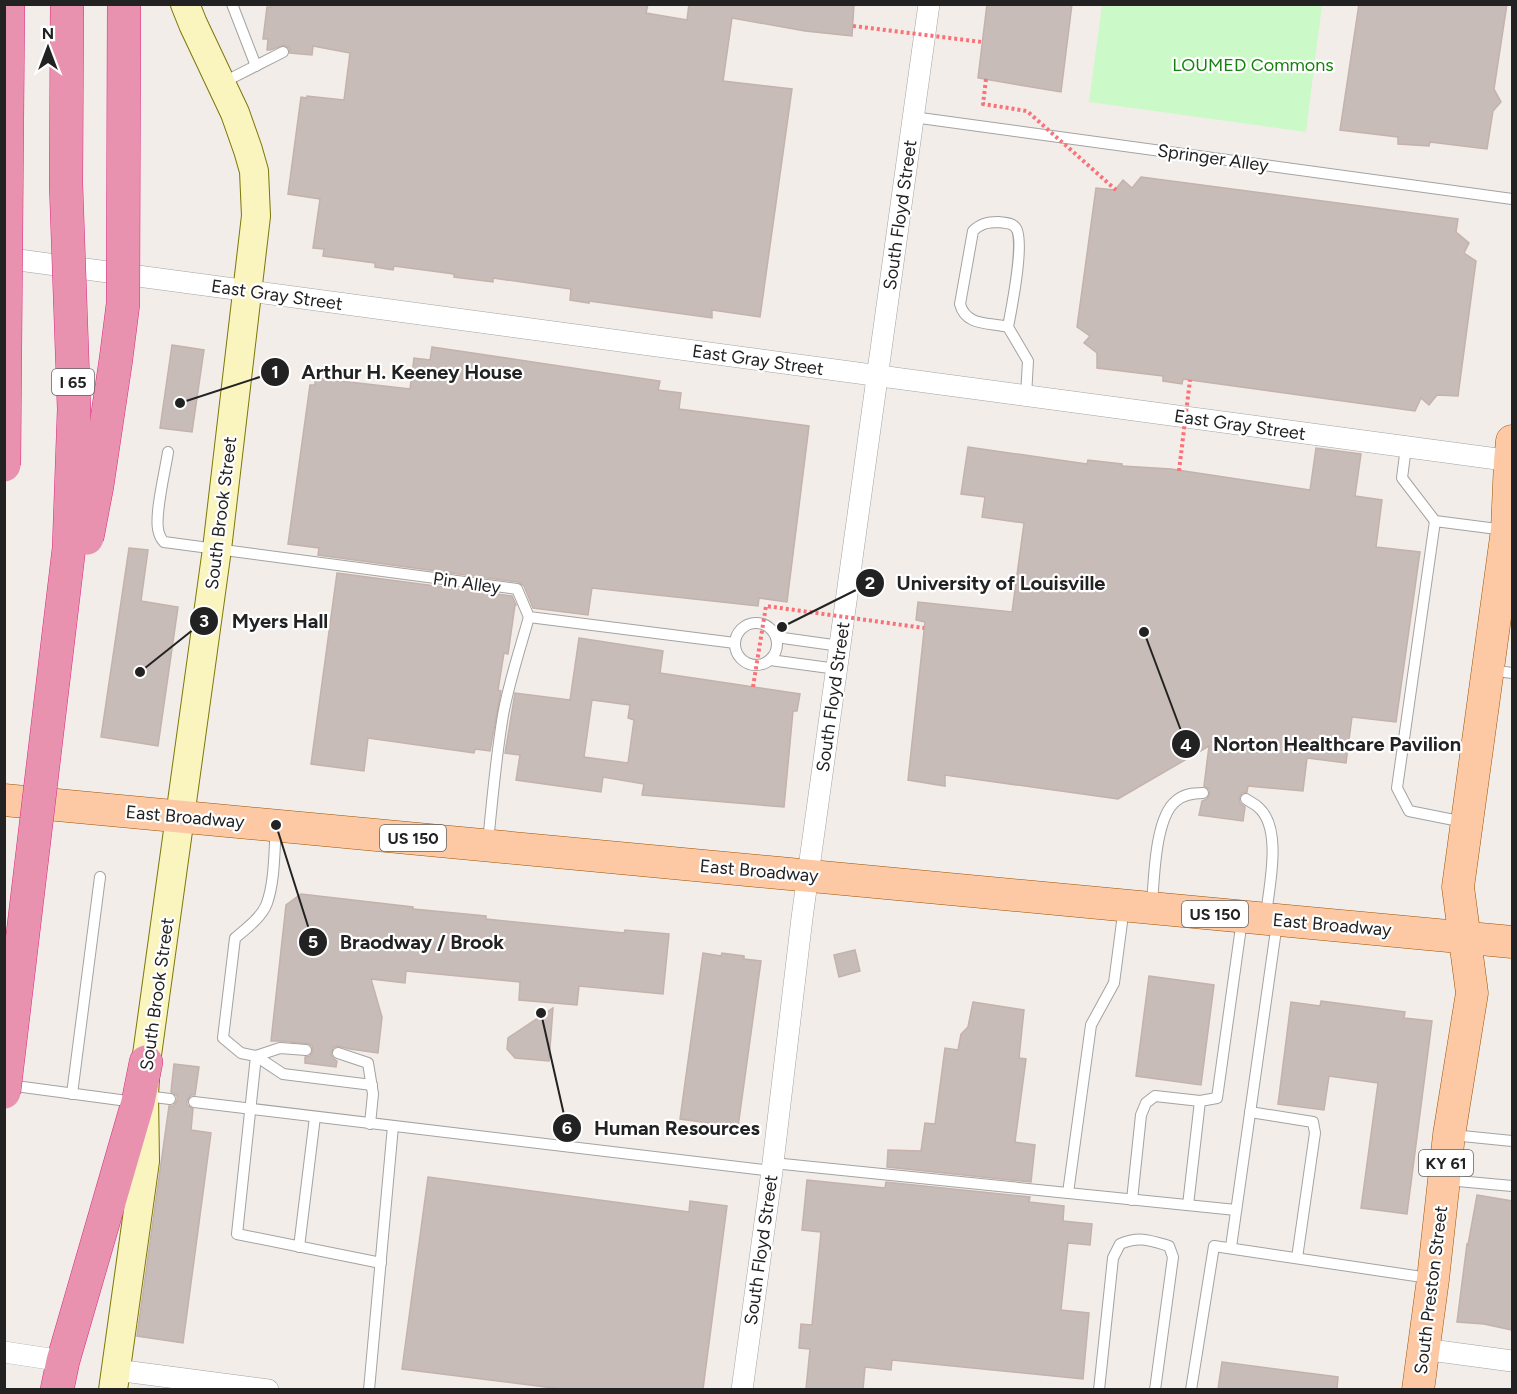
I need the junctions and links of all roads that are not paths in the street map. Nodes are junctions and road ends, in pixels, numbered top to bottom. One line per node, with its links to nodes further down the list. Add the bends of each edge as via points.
1 (8, 4): 20 (highway, bridge)
2 (67, 4): 31 (highway, I 65, bridge, via 66,184 73,476 69,548)
3 (124, 4): 31 (highway, bridge, via 123,304 97,486)
4 (185, 4): 9 (street, South Brook Street)
5 (232, 4): 8 (lane)
6 (929, 4): 10 (street, South Floyd Street)
7 (283, 52): 8 (lane)
8 (256, 66): 9 (lane)
9 (221, 83): 13 (street, South Brook Street, via 254,171 256,216)
10 (913, 117): 11 (lane, Springer Alley); 15 (street, South Floyd Street)
11 (1512, 199)
12 (4, 258): 13 (street, East Gray Street)
13 (248, 291): 15 (street, East Gray Street); 23 (street, South Brook Street)
14 (1008, 327): 14 (lane, via 970,320 960,304 973,231 987,223 1008,223 1018,233 1020,249); 16 (lane, via 1028,361)
15 (877, 376): 16 (street, East Gray Street); 27 (street, South Floyd Street)
16 (1026, 396): 17 (street, East Gray Street)
17 (1406, 447): 19 (street, East Gray Street); 21 (lane, via 1402,478)
18 (168, 452): 23 (lane, via 157,528 160,538 164,542)
19 (1512, 454): 22 (main road, South Preston Street / KY 61)
20 (4, 465)
21 (1435, 521): 22 (lane); 36 (lane, via 1397,788 1408,811)
22 (1507, 530): 30 (main road, South Preston Street / KY 61)
23 (217, 549): 24 (lane, Pin Alley, via 517,589); 35 (street, South Brook Street)
24 (529, 616): 26 (lane); 38 (lane, via 504,713)
25 (776, 638): 26 (lane, via 772,630 757,623 742,628); 27 (lane); 28 (lane)
26 (735, 643): 28 (lane, via 746,663 763,664)
27 (840, 646): 29 (street, South Floyd Street)
28 (770, 660): 29 (lane)
29 (837, 669): 39 (street, South Floyd Street)
30 (1500, 671): 36 (main road, South Preston Street / KY 61)
31 (44, 758): 51 (highway, I 65, bridge)
32 (1203, 793): 41 (lane, via 1175,801 1165,815)
33 (1246, 799): 42 (lane, via 1259,807 1272,832 1273,850)
34 (4, 800): 35 (main road, East Broadway / US 150)
35 (180, 816): 37 (main road, East Broadway / US 150); 48 (street, South Brook Street)
36 (1467, 822): 43 (main road, South Preston Street / KY 61, via 1458,887)
37 (276, 825): 38 (main road, East Broadway / US 150); 47 (lane, via 266,905 235,938 223,1038 241,1053)
38 (488, 845): 39 (main road, East Broadway / US 150)
39 (808, 875): 41 (main road, East Broadway / US 150); 63 (street, South Floyd Street)
40 (100, 877): 52 (lane)
41 (1138, 906): 42 (main road, East Broadway / US 150); 66 (lane, via 1114,983 1091,1025)
42 (1262, 918): 43 (main road, East Broadway / US 150); 54 (lane, via 1217,1098); 57 (lane)
43 (1465, 937): 44 (main road, East Broadway / US 150); 61 (main road, South Preston Street / KY 61, via 1472,993)
44 (1512, 942)
45 (306, 1050): 47 (lane, via 280,1048)
46 (338, 1053): 50 (lane, via 368,1063)
47 (256, 1056): 50 (lane, via 283,1074); 56 (lane)
48 (147, 1062): 53 (highway)
49 (4, 1085): 52 (lane)
50 (372, 1085): 59 (lane)
51 (4, 1092)
52 (72, 1094): 53 (lane)
53 (150, 1099): 78 (highway); 79 (street, South Brook Street)
54 (1200, 1101): 67 (lane, via 1155,1096 1146,1103 1141,1115); 68 (lane)
55 (194, 1102): 56 (lane)
56 (250, 1109): 58 (lane); 70 (lane, via 237,1234)
57 (1251, 1112): 69 (lane); 72 (lane, via 1313,1122 1315,1133)
58 (315, 1117): 59 (lane); 70 (lane)
59 (370, 1124): 60 (lane)
60 (393, 1126): 63 (lane); 73 (lane)
61 (1449, 1135): 62 (lane); 64 (main road, South Preston Street / KY 61)
62 (1512, 1141)
63 (773, 1167): 66 (lane); 83 (street, South Floyd Street)
64 (1444, 1179): 65 (lane); 74 (main road, South Preston Street / KY 61)
65 (1512, 1186)
66 (1068, 1193): 67 (lane)
67 (1132, 1200): 68 (lane)
68 (1188, 1205): 69 (lane)
69 (1236, 1210): 71 (lane)
70 (299, 1247): 73 (lane)
71 (1231, 1247): 72 (lane); 86 (lane, via 1214,1246)
72 (1297, 1258): 74 (lane)
73 (381, 1263): 82 (lane)
74 (1433, 1279): 75 (main road, South Preston Street / KY 61)
75 (1424, 1349): 77 (street); 87 (main road, South Preston Street / KY 61)
76 (4, 1352): 78 (street)
77 (1512, 1361)
78 (60, 1376)
79 (115, 1380): 80 (street)
80 (217, 1386): 81 (street)
81 (268, 1389)
82 (369, 1389)
83 (742, 1389)
84 (1099, 1389): 85 (lane, via 1113,1258 1120,1244 1132,1239 1169,1246 1173,1257)
85 (1155, 1389)
86 (1191, 1389)
87 (1418, 1389)

